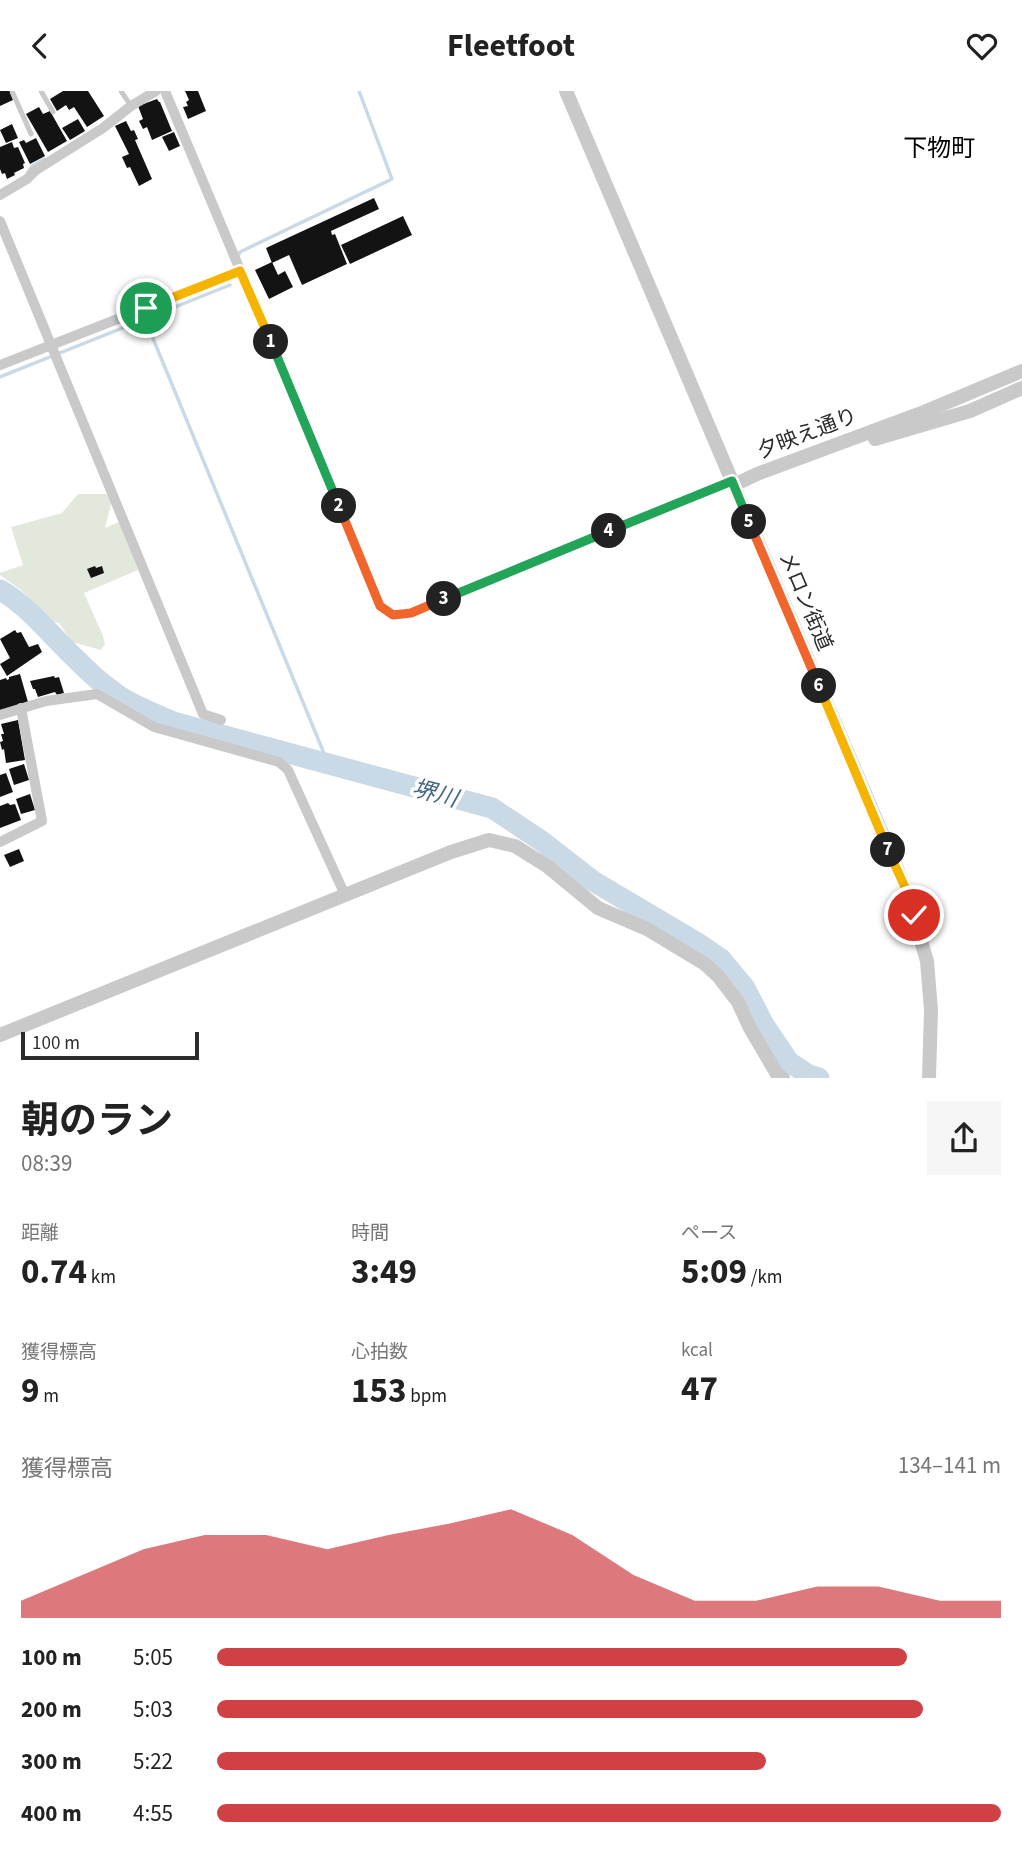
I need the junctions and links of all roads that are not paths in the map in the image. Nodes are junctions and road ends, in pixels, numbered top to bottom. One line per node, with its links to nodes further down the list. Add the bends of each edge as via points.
1 (12, 91): 9 (lane)
2 (41, 91): 8 (lane)
3 (121, 91): 7 (lane)
4 (156, 91): 7 (street)
5 (165, 91): 12 (street)
6 (566, 91): 17 (street, メロン街道)
7 (131, 106): 10 (street)
8 (53, 112)
9 (30, 134)
10 (0, 195)
11 (0, 221): 13 (street)
12 (240, 271): 13 (street); 17 (street, via 380,606 393,615 411,613)
13 (51, 345): 14 (street); 20 (street, via 203,714)
14 (0, 365)
15 (1022, 371): 17 (street, 夕映え通り)
16 (1022, 388): 17 (street, 夕映え通り, via 970,411)
17 (733, 483): 24 (street, メロン街道, via 904,885 927,961)
18 (21, 708): 19 (street); 21 (street, via 42,821); 22 (street, via 97,694 155,727 279,762 288,770)
19 (0, 715)
20 (221, 720)
21 (0, 842)
22 (345, 895): 23 (street); 25 (street, via 474,844 489,840 515,846 598,908 647,929 705,964 738,1002)
23 (0, 1035)
24 (929, 1071)
25 (783, 1078)

